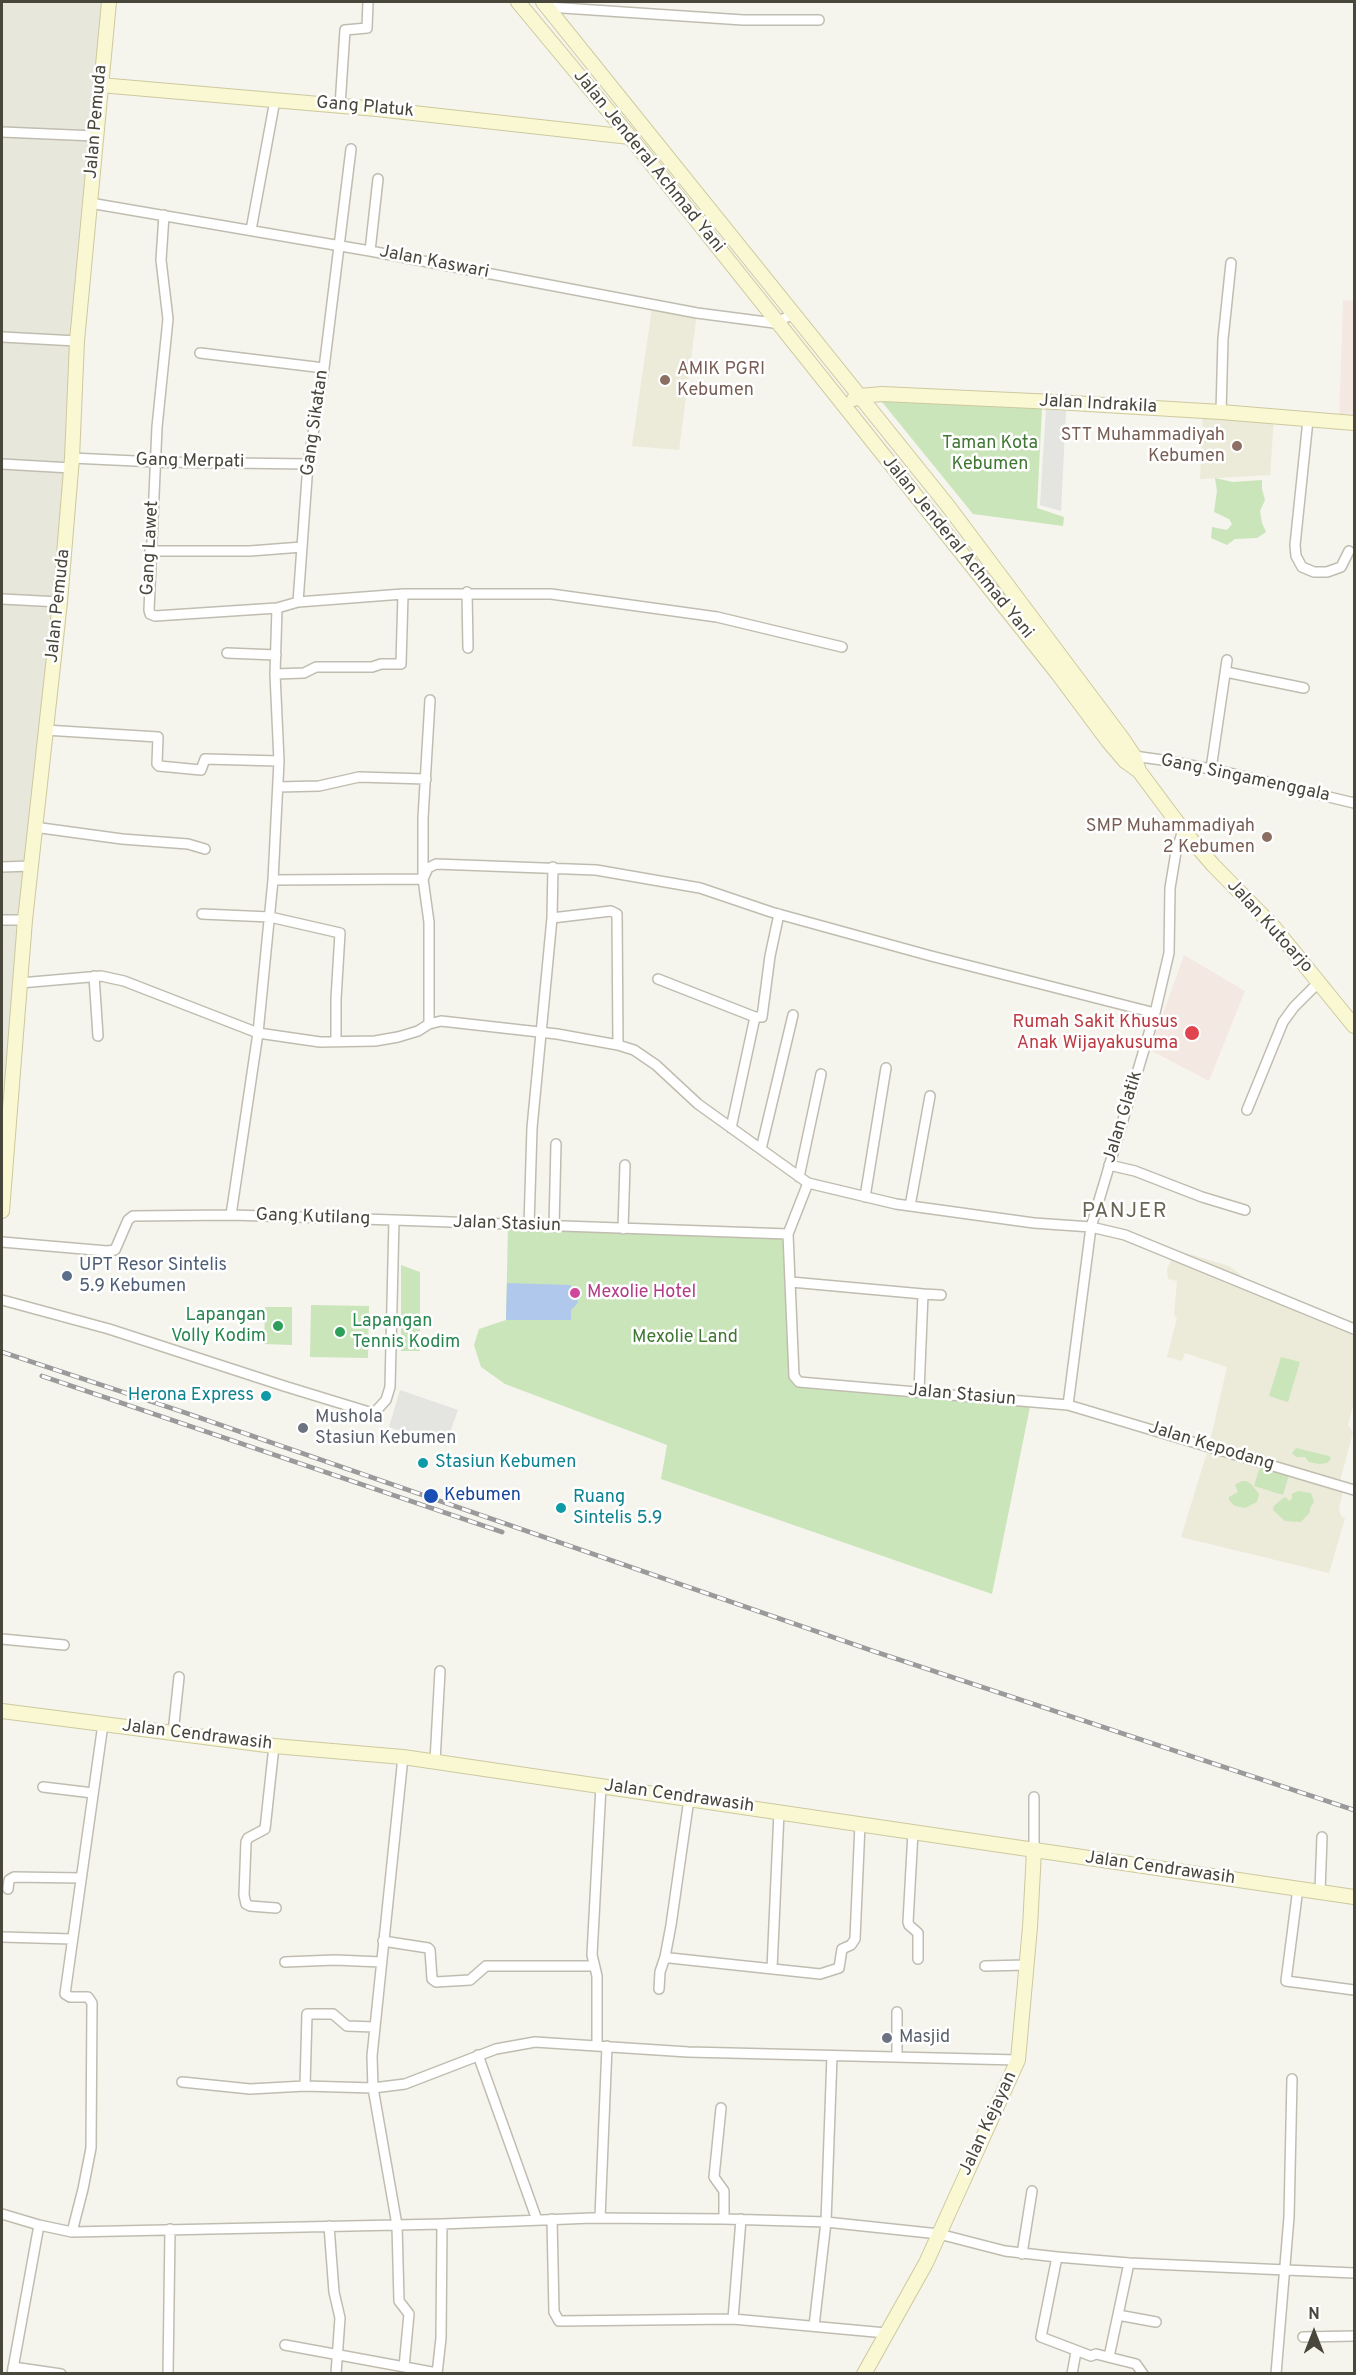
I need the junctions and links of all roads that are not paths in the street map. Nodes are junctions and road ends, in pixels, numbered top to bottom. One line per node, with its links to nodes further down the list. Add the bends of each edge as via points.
1 (109, 2): 6 (main road, Jalan Pemuda)
2 (368, 2): 8 (street, via 367,28 345,30)
3 (518, 2): 11 (main road, Jalan Jenderal Achmad Yani)
4 (545, 4): 5 (street, via 743,20); 20 (main road, Jalan Jenderal Achmad Yani)
5 (819, 20)
6 (100, 85): 7 (main road, Gang Platuk); 10 (main road, Jalan Pemuda)
7 (275, 100): 8 (main road, Gang Platuk); 16 (street)
8 (340, 106): 11 (main road, Gang Platuk)
9 (2, 132): 10 (street)
10 (95, 136): 14 (main road, Jalan Pemuda)
11 (630, 137): 21 (main road, Jalan Jenderal Achmad Yani)
12 (351, 149): 17 (street, Gang Sikatan)
13 (378, 179): 18 (street)
14 (90, 203): 15 (street, Jalan Kaswari); 23 (main road, Jalan Pemuda)
15 (164, 215): 16 (street, Jalan Kaswari); 31 (street, Gang Lawet, via 161,260 168,319)
16 (251, 230): 17 (street, Jalan Kaswari)
17 (339, 245): 18 (street, Jalan Kaswari); 25 (street, Gang Sikatan)
18 (370, 251): 21 (street, Jalan Kaswari, via 697,313)
19 (1232, 263): 28 (street, via 1223,339)
20 (794, 314): 21 (street); 26 (main road, Jalan Jenderal Achmad Yani)
21 (778, 322): 27 (main road, Jalan Jenderal Achmad Yani)
22 (2, 337): 23 (street)
23 (77, 341): 32 (main road, Jalan Pemuda)
24 (200, 353): 25 (street)
25 (324, 368): 34 (street, Gang Sikatan)
26 (860, 396): 27 (main road, Jalan Indrakila); 28 (main road, Jalan Indrakila); 35 (main road, Jalan Jenderal Achmad Yani)
27 (843, 405): 36 (main road, Jalan Jenderal Achmad Yani)
28 (1221, 412): 29 (main road, Jalan Indrakila)
29 (1308, 420): 30 (main road, Jalan Indrakila); 39 (street, via 1296,556 1302,567 1327,572 1341,567)
30 (1354, 423)
31 (156, 462): 32 (street, Gang Merpati); 34 (street, Gang Merpati); 38 (street, Gang Lawet)
32 (71, 463): 33 (street, Gang Merpati); 43 (main road, Jalan Pemuda)
33 (2, 464)
34 (308, 464): 37 (street, Gang Sikatan)
35 (916, 465): 36 (main road); 56 (main road, Jalan Jenderal Achmad Yani, via 1028,611)
36 (899, 475): 56 (main road, Jalan Jenderal Achmad Yani)
37 (302, 547): 38 (street); 44 (street, Gang Sikatan)
38 (150, 551): 45 (street, Gang Lawet, via 150,614)
39 (1348, 551)
40 (467, 592): 41 (street); 46 (street, via 551,594 717,617); 47 (street)
41 (403, 594): 44 (street); 52 (street, via 402,664 316,667 304,673)
42 (2, 599): 43 (street)
43 (60, 602): 55 (main road, Jalan Pemuda)
44 (298, 602): 45 (street)
45 (277, 608): 49 (street)
46 (842, 646)
47 (468, 648)
48 (227, 653): 49 (street)
49 (276, 655): 52 (street)
50 (1227, 660): 51 (street)
51 (1226, 672): 53 (street); 58 (street)
52 (276, 674): 57 (street)
53 (1304, 688)
54 (430, 700): 60 (street)
55 (45, 730): 57 (street, via 158,737 159,766 201,770 205,759); 63 (main road, Jalan Pemuda)
56 (1130, 759): 58 (street, Gang Singamenggala); 59 (main road, Jalan Jenderal Achmad Yani)
57 (279, 761): 61 (street)
58 (1211, 769): 62 (street, Gang Singamenggala)
59 (1139, 771): 64 (main road, Jalan Kutoarjo)
60 (426, 779): 61 (street, via 359,777 319,786); 69 (street)
61 (278, 786): 70 (street)
62 (1354, 803)
63 (34, 827): 65 (street); 66 (main road, Jalan Pemuda)
64 (1183, 830): 79 (main road, Jalan Kutoarjo); 81 (street, Jalan Glatik, via 1170,888 1169,953)
65 (206, 849)
66 (31, 866): 67 (street); 76 (main road, Jalan Pemuda)
67 (2, 867)
68 (553, 867): 69 (street, via 436,864 428,868); 72 (street, via 596,870 700,888); 74 (street)
69 (423, 879): 70 (street); 84 (street, via 429,922)
70 (273, 880): 73 (street)
71 (202, 914): 73 (street)
72 (779, 914): 81 (street); 83 (street, via 763,1016)
73 (270, 917): 87 (street); 89 (street, via 340,933)
74 (552, 918): 86 (street); 90 (street, via 611,911 617,914)
75 (2, 920): 76 (street)
76 (25, 920): 80 (main road, Jalan Pemuda)
77 (94, 976): 80 (street); 87 (street, via 124,981); 88 (street)
78 (658, 979): 83 (street)
79 (1319, 982): 85 (main road, Jalan Kutoarjo); 94 (street, via 1283,1022)
80 (20, 983): 96 (main road, Jalan Pemuda)
81 (1155, 1013): 100 (street, Jalan Glatik)
82 (793, 1015): 98 (street)
83 (755, 1017): 95 (street)
84 (429, 1024): 86 (street, via 441,1021); 89 (street, via 398,1037)
85 (1354, 1026)
86 (542, 1032): 90 (street); 109 (street, via 532,1128)
87 (258, 1034): 89 (street); 107 (street)
88 (98, 1036)
89 (336, 1041)
90 (618, 1045): 95 (street, via 634,1050 656,1065)
91 (885, 1068): 103 (street)
92 (820, 1074): 101 (street)
93 (930, 1096): 104 (street)
94 (1247, 1110)
95 (731, 1128): 98 (street)
96 (4, 1136): 105 (main road, Jalan Pemuda)
97 (556, 1144): 110 (street)
98 (761, 1149): 101 (street)
99 (625, 1165): 112 (street)
100 (1110, 1165): 106 (street); 111 (street, Jalan Glatik)
101 (799, 1176): 102 (street)
102 (808, 1183): 103 (street); 113 (street)
103 (866, 1197): 104 (street)
104 (910, 1206): 111 (street)
105 (2, 1209)
106 (1245, 1210)
107 (231, 1215): 108 (street, Gang Kutilang); 114 (street, Gang Kutilang, via 133,1216 115,1250 107,1251)
108 (394, 1221): 109 (street, Jalan Stasiun); 118 (street, via 390,1387 386,1400 375,1412)
109 (529, 1226): 110 (street, Jalan Stasiun)
110 (554, 1227): 112 (street, Jalan Stasiun)
111 (1091, 1227): 119 (street, via 1125,1235); 121 (street, Jalan Glatik)
112 (623, 1229): 113 (street, Jalan Stasiun)
113 (788, 1234): 115 (street, Jalan Stasiun)
114 (2, 1242)
115 (791, 1281): 116 (street); 120 (street, Jalan Stasiun, via 796,1380)
116 (923, 1294): 117 (street); 120 (street)
117 (941, 1295)
118 (2, 1300)
119 (1354, 1329)
120 (919, 1392): 121 (street, Jalan Stasiun)
121 (1068, 1405): 122 (street, Jalan Kepodang)
122 (1354, 1490)
123 (2, 1639): 124 (street)
124 (64, 1645)
125 (440, 1671): 132 (street)
126 (179, 1677): 129 (street)
127 (2, 1711): 128 (main road, Jalan Cendrawasih)
128 (104, 1724): 129 (main road, Jalan Cendrawasih); 135 (street)
129 (173, 1733): 130 (main road, Jalan Cendrawasih)
130 (274, 1746): 131 (main road, Jalan Cendrawasih); 148 (street, via 265,1829 246,1842 244,1895 250,1906)
131 (403, 1757): 132 (main road, Jalan Cendrawasih); 151 (street)
132 (435, 1761): 133 (main road, Jalan Cendrawasih)
133 (601, 1786): 137 (main road, Jalan Cendrawasih); 157 (street)
134 (43, 1787): 135 (street)
135 (93, 1793): 143 (street)
136 (1034, 1797): 142 (street)
137 (689, 1799): 138 (main road, Jalan Cendrawasih); 152 (street)
138 (779, 1812): 139 (main road, Jalan Cendrawasih); 159 (street)
139 (860, 1824): 140 (main road, Jalan Cendrawasih); 159 (street, via 855,1940 842,1949 839,1968 820,1974)
140 (913, 1832): 142 (main road, Jalan Cendrawasih); 153 (street, via 908,1922 918,1933)
141 (1322, 1837): 146 (street)
142 (1034, 1851): 144 (main road, Jalan Cendrawasih); 156 (main road, Jalan Kejayan)
143 (81, 1878): 145 (street, via 14,1877 9,1880); 150 (street)
144 (1298, 1888): 146 (main road, Jalan Cendrawasih); 161 (street, via 1286,1981)
145 (8, 1889)
146 (1320, 1891): 147 (main road, Jalan Cendrawasih)
147 (1354, 1897)
148 (276, 1908)
149 (2, 1937): 150 (street)
150 (72, 1939): 187 (street, via 65,1994 88,1997 92,2003 93,2107 91,2148)
151 (383, 1941): 155 (street); 157 (street, via 428,1948 433,1982 471,1980 486,1966)
152 (665, 1957): 159 (street); 160 (street)
153 (918, 1959)
154 (285, 1962): 155 (street)
155 (381, 1962): 163 (street)
156 (1027, 1965): 158 (street); 168 (main road, Jalan Kejayan)
157 (593, 1966): 164 (street)
158 (985, 1966)
159 (772, 1969)
160 (659, 1989)
161 (1354, 1990)
162 (897, 2012): 167 (street)
163 (374, 2027): 171 (street, via 347,2026 333,2014 307,2014); 172 (street)
164 (602, 2045): 165 (street, via 535,2042); 166 (street); 176 (street)
165 (478, 2055): 172 (street, via 405,2084); 179 (street)
166 (832, 2056): 167 (street); 181 (street)
167 (897, 2057): 168 (street)
168 (1018, 2060): 188 (main road, Jalan Kejayan)
169 (1292, 2079): 192 (street)
170 (182, 2082): 171 (street, via 250,2089)
171 (304, 2086): 172 (street)
172 (374, 2088): 182 (street)
173 (721, 2108): 177 (street, via 714,2177 724,2191)
174 (1032, 2191): 189 (street)
175 (2, 2214): 184 (street)
176 (600, 2218): 177 (street); 180 (street)
177 (724, 2219): 178 (street)
178 (741, 2219): 181 (street); 195 (street)
179 (537, 2220): 180 (street); 183 (street)
180 (552, 2220): 195 (street, via 554,2312 559,2321)
181 (826, 2222): 188 (street); 197 (street)
182 (398, 2224): 183 (street); 185 (street); 205 (street, via 399,2301 409,2314)
183 (442, 2224): 210 (street)
184 (39, 2225): 187 (street); 206 (street)
185 (329, 2226): 186 (street); 203 (street, via 340,2318)
186 (170, 2229): 187 (street); 208 (street)
187 (72, 2232)
188 (939, 2234): 189 (street); 198 (main road, Jalan Kejayan)
189 (1022, 2254): 190 (street)
190 (1057, 2257): 191 (street); 202 (street, via 1041,2337)
191 (1129, 2264): 192 (street); 194 (street)
192 (1286, 2269): 193 (street); 214 (street)
193 (1354, 2273)
194 (1118, 2315): 196 (street); 204 (street)
195 (734, 2319): 197 (street)
196 (1155, 2322)
197 (814, 2326): 198 (street)
198 (886, 2333): 211 (main road, Jalan Kejayan)
199 (1354, 2336): 200 (street)
200 (1303, 2337)
201 (285, 2345): 203 (street)
202 (1076, 2352): 204 (street); 212 (street)
203 (339, 2354): 205 (street); 209 (street)
204 (1109, 2357): 213 (street, via 1136,2364)
205 (404, 2367): 210 (street)
206 (12, 2370): 207 (street)
207 (61, 2373)
208 (168, 2373)
209 (336, 2373)
210 (437, 2373)
211 (864, 2373)
212 (1072, 2373)
213 (1143, 2373)
214 (1276, 2373)

